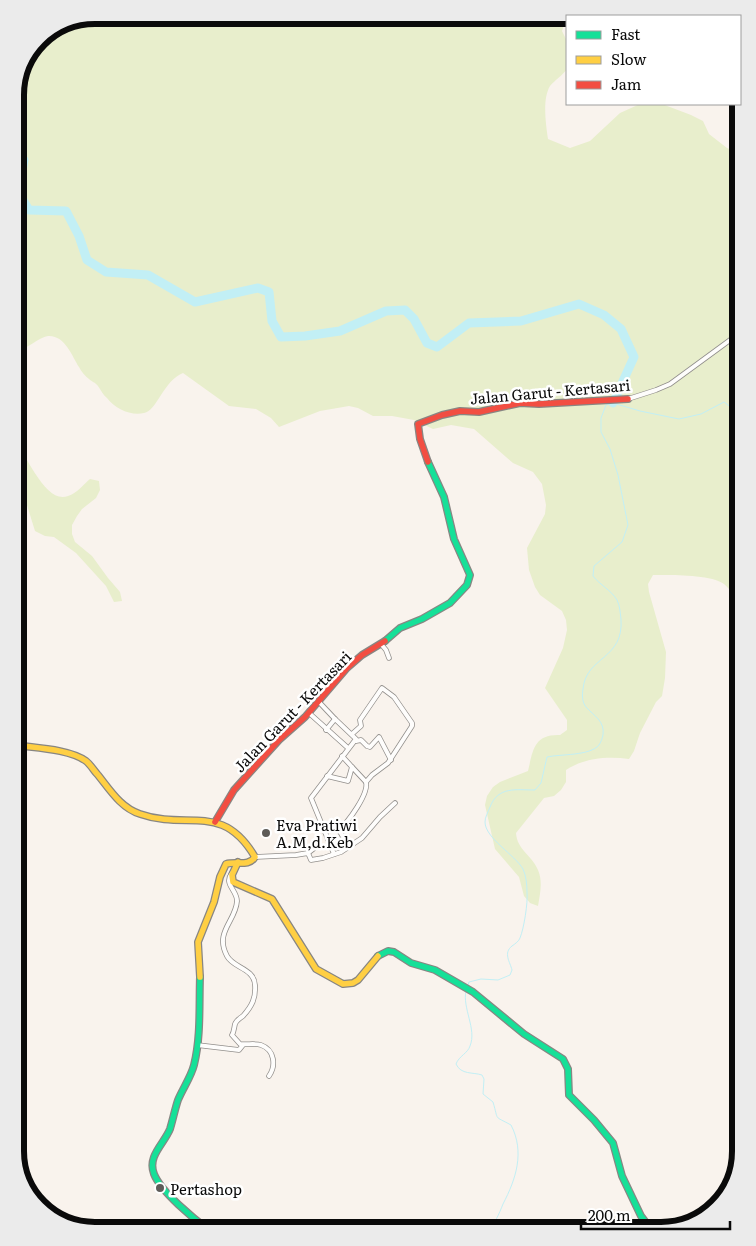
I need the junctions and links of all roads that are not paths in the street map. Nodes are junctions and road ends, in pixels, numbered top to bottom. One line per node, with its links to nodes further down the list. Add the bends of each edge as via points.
1 (732, 339): 2 (street, Jalan Garut - Kertasari, via 670,384)
2 (628, 399): 3 (street, Jalan Garut - Kertasari, via 520,403 479,412 460,410 418,424 418,434 444,498 452,533 469,570 469,580 450,603 400,628)
3 (381, 644): 4 (street); 5 (street, Jalan Garut - Kertasari, via 346,668)
4 (389, 658)
5 (319, 702): 6 (street, Jalan Garut - Kertasari); 7 (street)
6 (309, 713): 8 (street); 19 (street, Jalan Garut - Kertasari, via 279,740 234,790)
7 (336, 719): 8 (street); 9 (street)
8 (326, 730): 12 (street)
9 (352, 734): 10 (street, via 356,739); 14 (street, via 361,726 360,721 383,688 403,708 412,725)
10 (354, 742): 12 (street); 14 (street, via 359,739 370,747 379,737)
11 (24, 747): 19 (street, via 81,758 135,813)
12 (348, 748): 13 (street)
13 (342, 756): 15 (street); 16 (street)
14 (391, 760): 17 (street)
15 (352, 767): 16 (street, via 348,782); 17 (street)
16 (327, 776): 23 (street, via 310,800)
17 (366, 782): 21 (street, via 366,789 348,822 339,830)
18 (395, 803): 21 (street)
19 (215, 822): 24 (street, via 239,833)
20 (317, 846): 22 (street)
21 (349, 847): 23 (street)
22 (308, 853): 23 (street, via 309,859 313,860); 24 (street)
23 (334, 854)
24 (255, 857): 25 (street, via 251,863)
25 (238, 862): 26 (street); 27 (street, via 230,862 223,869 198,942)
26 (233, 871): 28 (street, via 229,885 237,902 222,944 227,957 252,975 256,986 253,1002 236,1022 232,1035); 31 (street, via 231,878 235,884 272,899 312,964 322,973 338,982 353,983 379,954 388,950 394,952 412,963 427,966 481,997 524,1034 563,1059 568,1070 569,1095 613,1143 622,1176)
27 (197, 1045): 28 (street, via 239,1050); 30 (street, via 190,1077 178,1100 169,1131 154,1156 152,1168 177,1204)
28 (243, 1045): 29 (street, via 263,1046 271,1053 274,1064)
29 (269, 1076)
30 (199, 1222)
31 (646, 1222)

